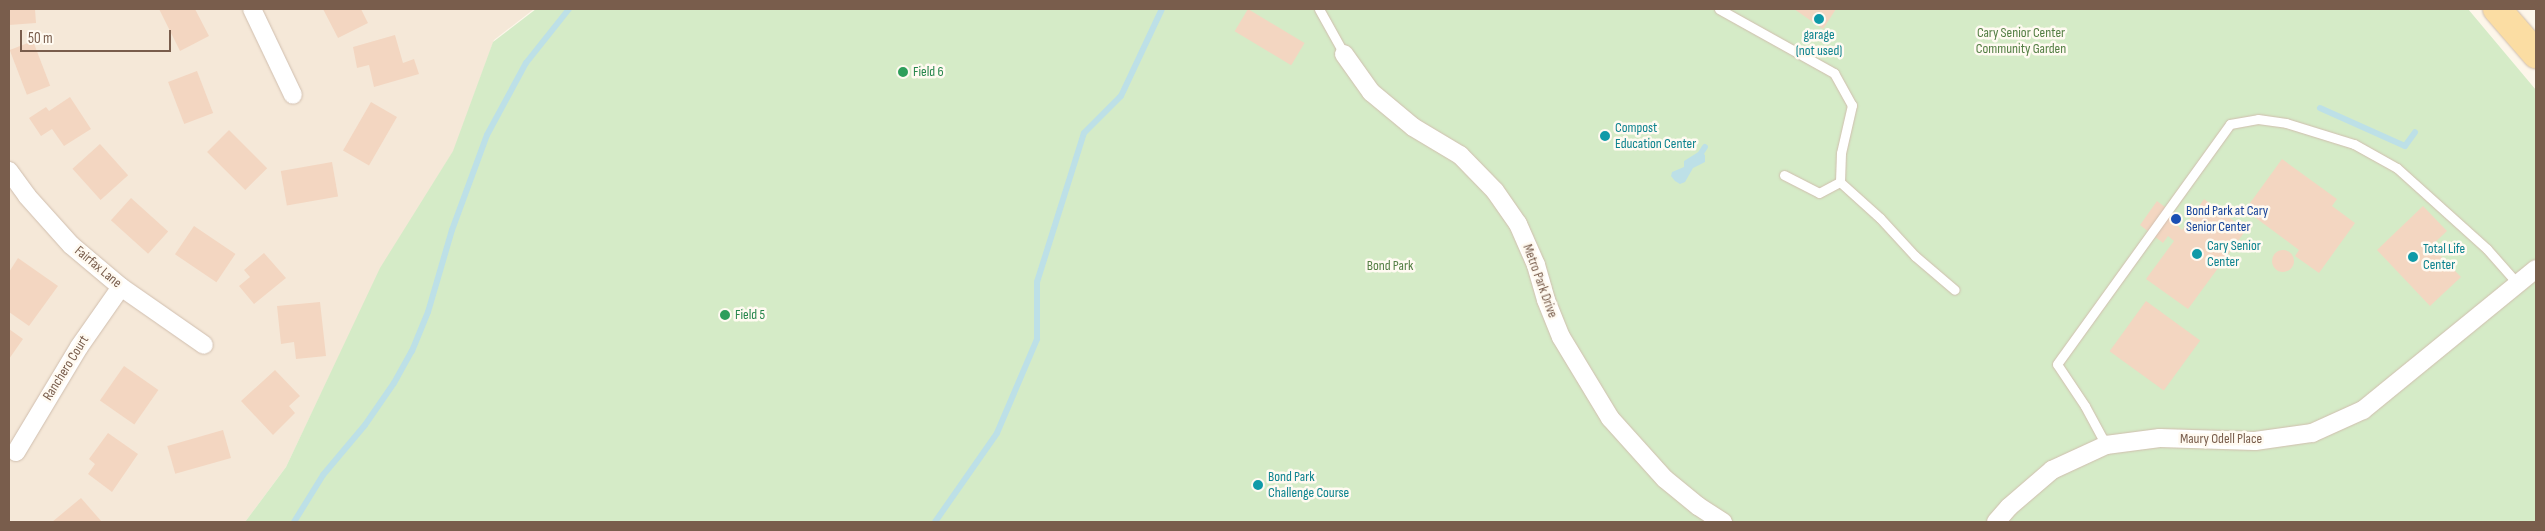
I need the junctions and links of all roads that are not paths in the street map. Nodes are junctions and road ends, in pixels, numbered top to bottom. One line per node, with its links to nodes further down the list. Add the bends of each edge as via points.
1 (252, 9): 7 (street)
2 (1319, 9): 5 (lane)
3 (1719, 9): 10 (lane, via 1834,73 1852,105 1841,153)
4 (2497, 9): 6 (main road)
5 (1344, 54): 18 (street, Metro Park Drive, via 1371,92 1413,128 1460,155 1495,191 1518,224 1562,337 1610,418 1665,479)
6 (2536, 54)
7 (293, 96)
8 (9, 171): 13 (street, Fairfax Lane, via 71,245)
9 (1784, 175): 10 (lane, via 1819,193)
10 (1840, 182): 14 (lane, via 1915,256)
11 (2536, 269): 12 (street, Maury Odell Place)
12 (2518, 284): 16 (street, Maury Odell Place, via 2363,410 2312,432 2255,441 2160,438); 16 (lane, via 2487,249 2398,168 2354,144 2286,124 2258,119 2230,124 2057,364)
13 (121, 287): 15 (street, Fairfax Lane); 17 (street, Ranchero Court, via 79,347)
14 (1955, 290)
15 (204, 345)
16 (2106, 445): 19 (street, Maury Odell Place, via 2052,470)
17 (16, 452)
18 (1723, 522)
19 (1996, 522)

